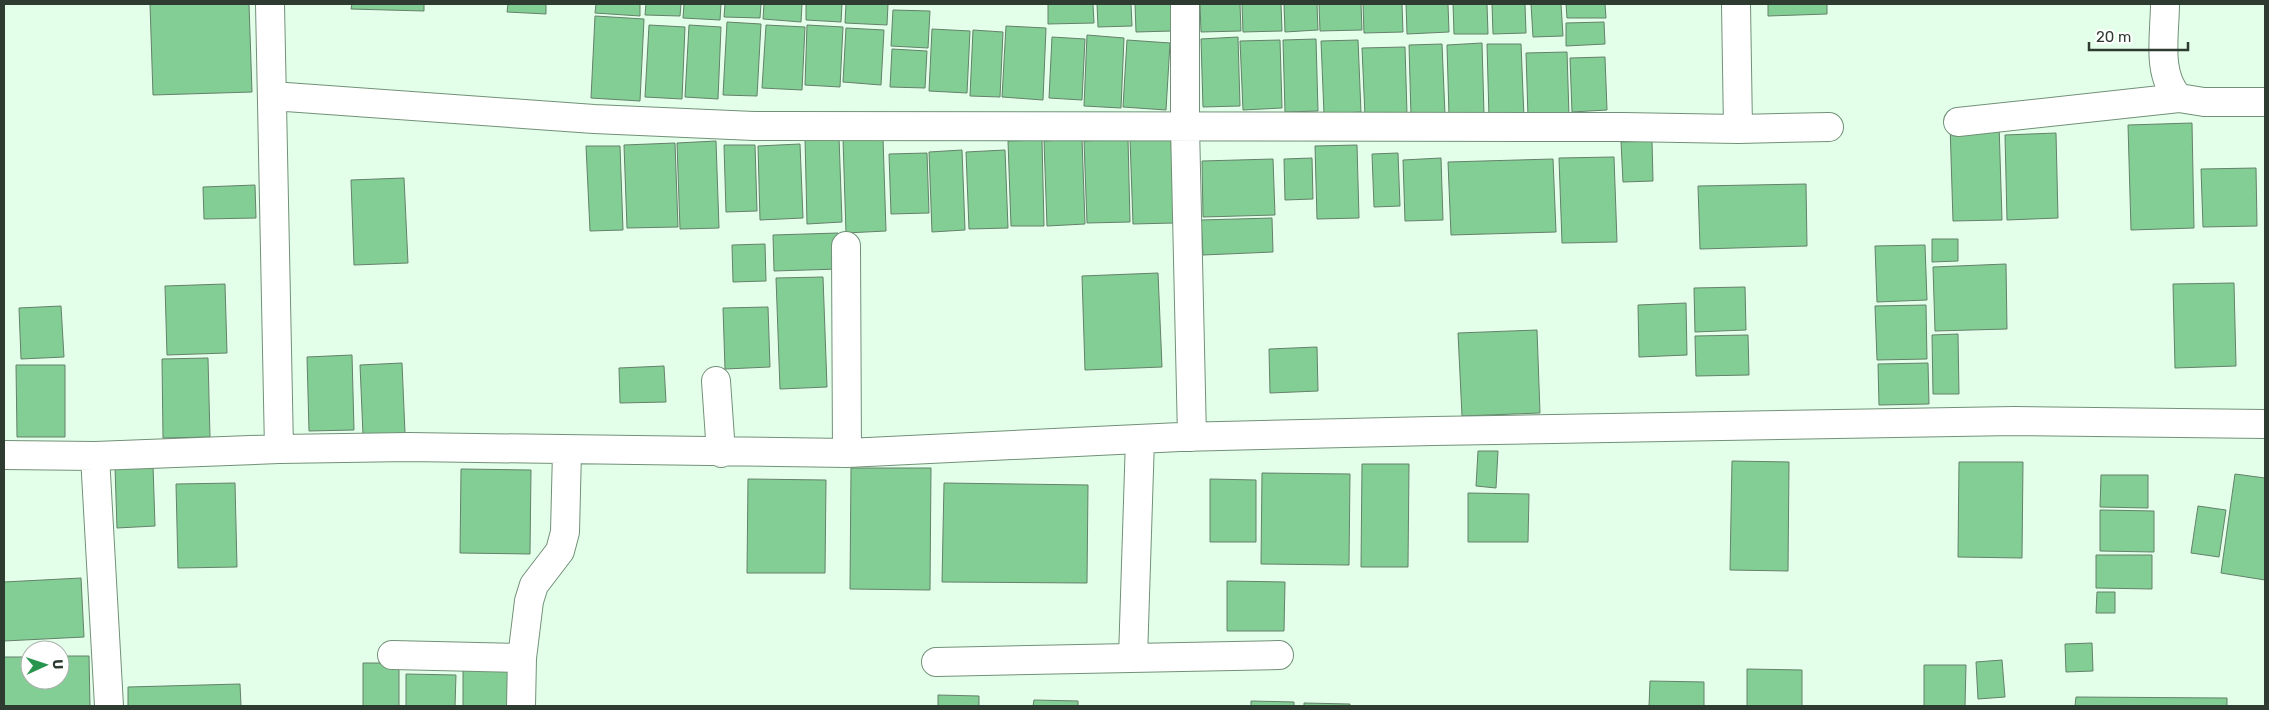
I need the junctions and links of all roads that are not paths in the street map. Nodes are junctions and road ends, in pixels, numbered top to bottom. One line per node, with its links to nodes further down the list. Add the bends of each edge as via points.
1 (270, 4): 5 (street)
2 (1185, 4): 9 (street)
3 (1736, 4): 11 (street)
4 (2165, 4): 6 (street, via 2164,66 2171,90)
5 (272, 96): 9 (street, via 594,119 754,126); 17 (street)
6 (2179, 98): 7 (street, via 2204,102); 8 (street)
7 (2265, 102)
8 (1958, 122)
9 (1185, 126): 11 (street); 15 (street)
10 (1829, 127): 11 (street)
11 (1738, 129)
12 (846, 246): 20 (street)
13 (716, 381): 19 (street)
14 (2265, 424): 15 (street, via 2014,420)
15 (1192, 436): 16 (street)
16 (1140, 439): 20 (street); 26 (street)
17 (279, 449): 18 (street, via 408,447); 22 (street)
18 (567, 451): 19 (street); 25 (street, via 563,543 532,592)
19 (721, 453): 20 (street)
20 (847, 454)
21 (4, 455): 22 (street)
22 (95, 456): 28 (street)
23 (392, 655): 25 (street)
24 (1278, 655): 26 (street)
25 (522, 658): 29 (street)
26 (1133, 658): 27 (street)
27 (936, 662)
28 (109, 706)
29 (522, 706)

